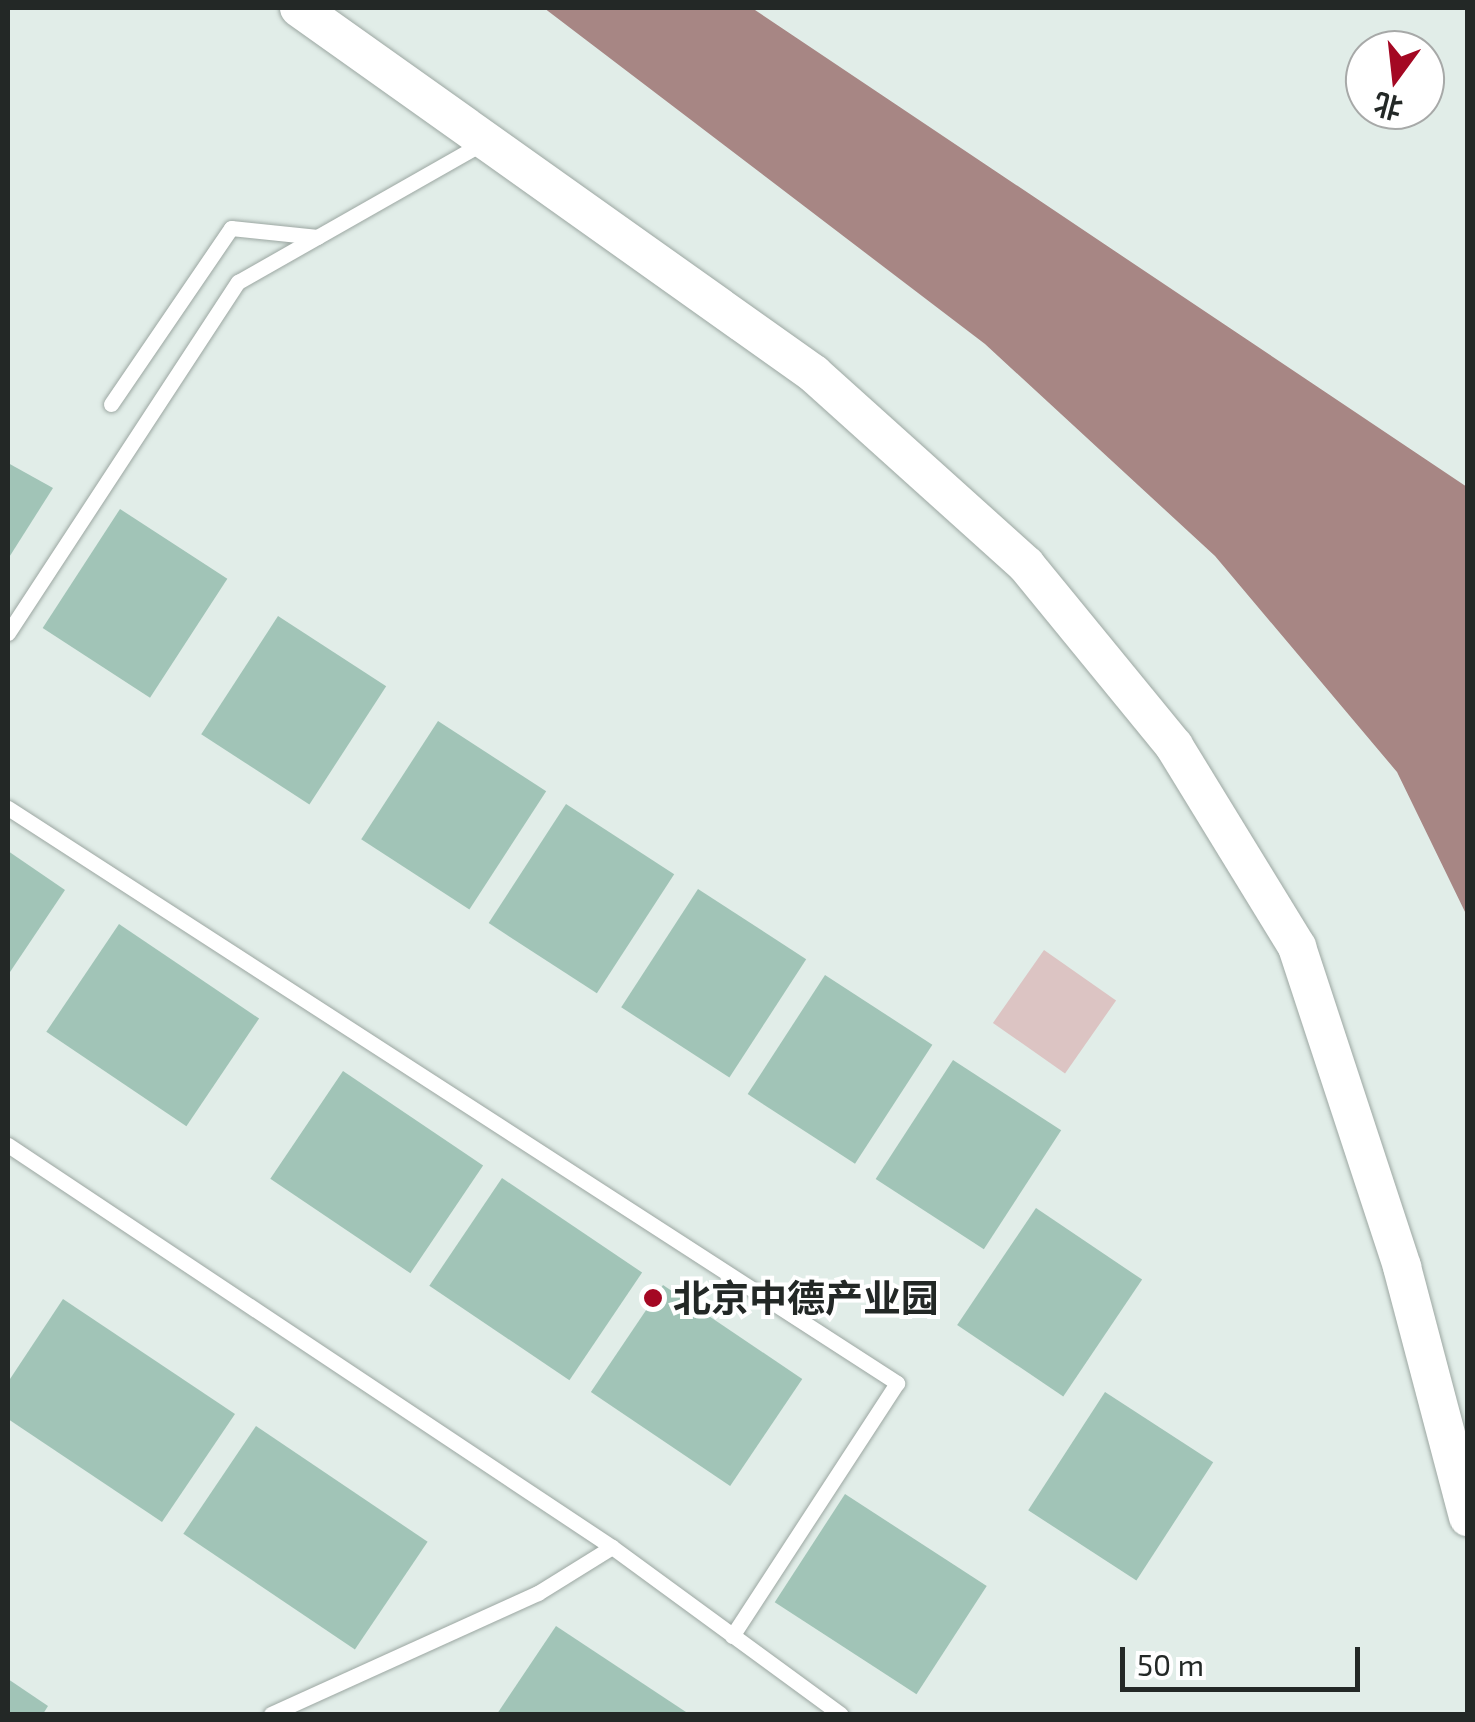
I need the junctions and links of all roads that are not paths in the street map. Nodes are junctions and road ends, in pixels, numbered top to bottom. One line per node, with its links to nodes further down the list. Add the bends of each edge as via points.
1 (299, 8): 2 (street)
2 (486, 141): 3 (lane); 8 (street, via 814,374 1026,565 1174,746 1297,948 1402,1266)
3 (318, 237): 4 (lane, via 231,228); 5 (lane, via 238,282)
4 (111, 404)
5 (8, 633)
6 (8, 808): 10 (lane, via 898,1383)
7 (8, 1144): 9 (lane)
8 (1468, 1517)
9 (612, 1547): 10 (lane); 11 (lane, via 538,1593)
10 (732, 1636): 12 (lane)
11 (271, 1714)
12 (840, 1714)

